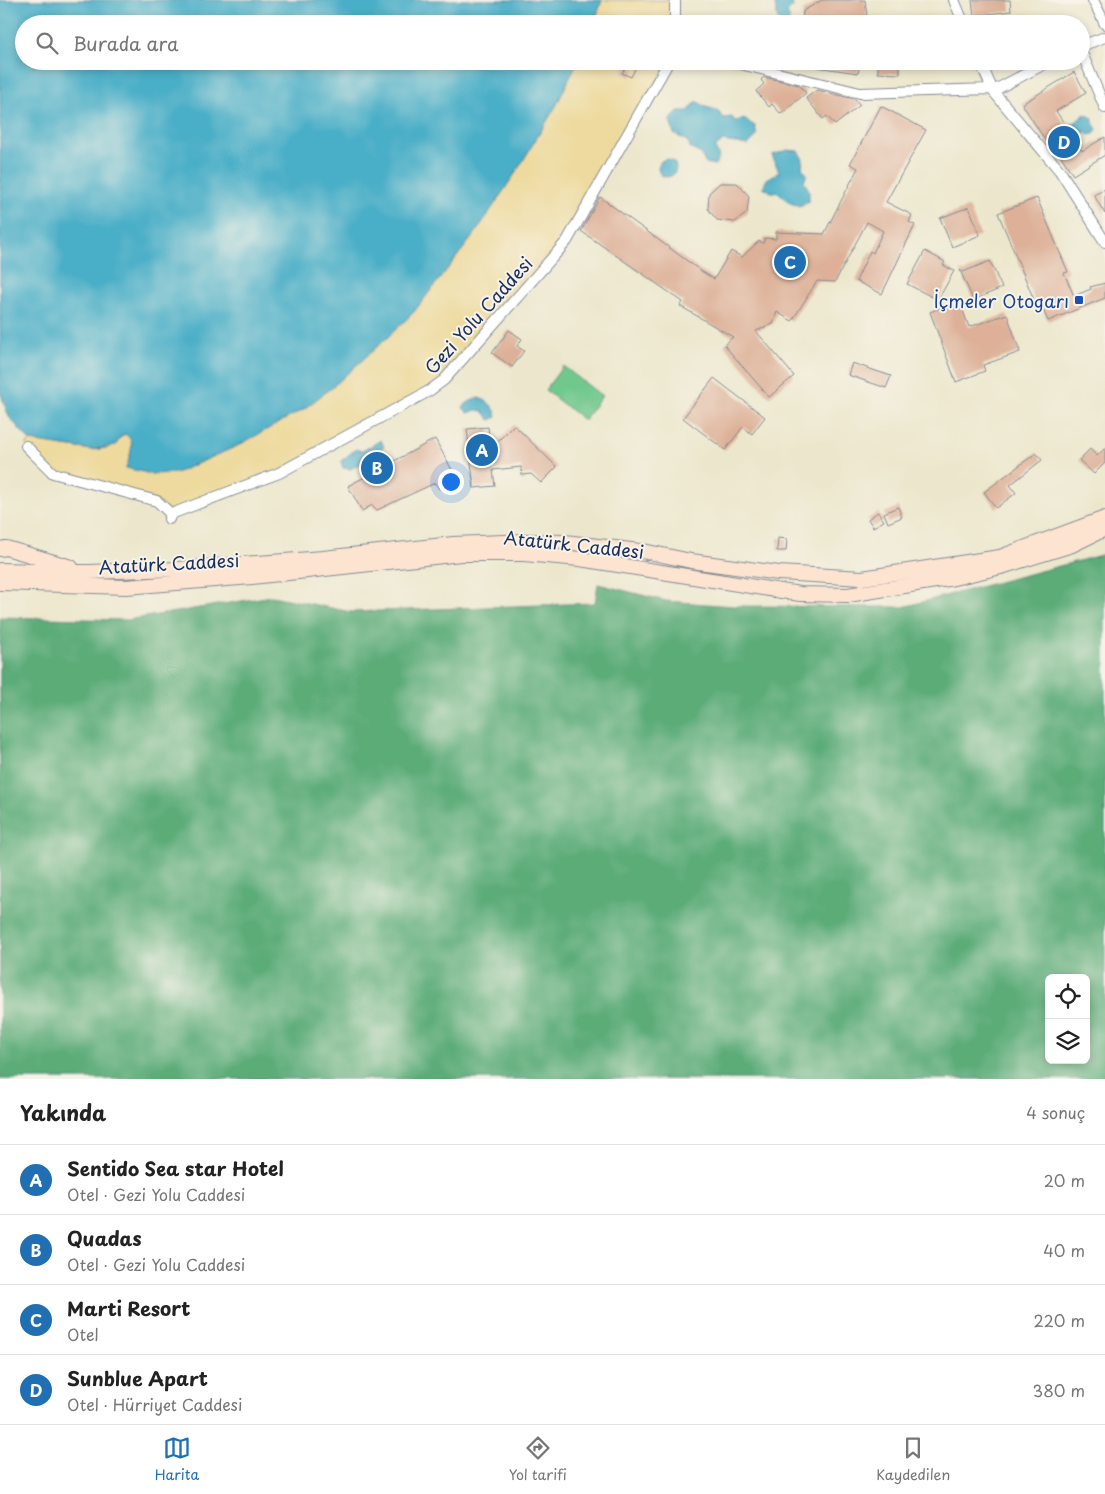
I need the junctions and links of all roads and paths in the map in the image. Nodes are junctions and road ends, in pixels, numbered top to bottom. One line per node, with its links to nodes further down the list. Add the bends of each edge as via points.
1 (675, 0): 4 (street)
2 (954, 0): 5 (street)
3 (1093, 0): 6 (street)
4 (675, 15)
5 (960, 15)
6 (1105, 24)
7 (1105, 37): 8 (street)
8 (1090, 42)
9 (664, 70): 17 (street, Gezi Yolu Caddesi, via 567,240 444,380 430,391 279,473 170,516 157,501 53,473)
10 (765, 70): 14 (street, via 860,93)
11 (984, 70): 14 (street)
12 (1032, 70): 14 (street)
13 (1089, 70): 15 (street)
14 (992, 90): 16 (street, via 1060,171)
15 (1105, 108)
16 (1105, 242)
17 (26, 446)
18 (1105, 518): 22 (street, Atatürk Caddesi, via 1000,557 862,578 780,573 648,552 565,542 526,541 453,544 178,569)
19 (1105, 529): 23 (street, Atatürk Caddesi, via 1072,545 1001,567 848,595 800,594 580,559 524,554 461,554 126,587)
20 (0, 549): 22 (street)
21 (0, 570): 22 (street, Atatürk Caddesi)
22 (88, 572)
23 (0, 583)

